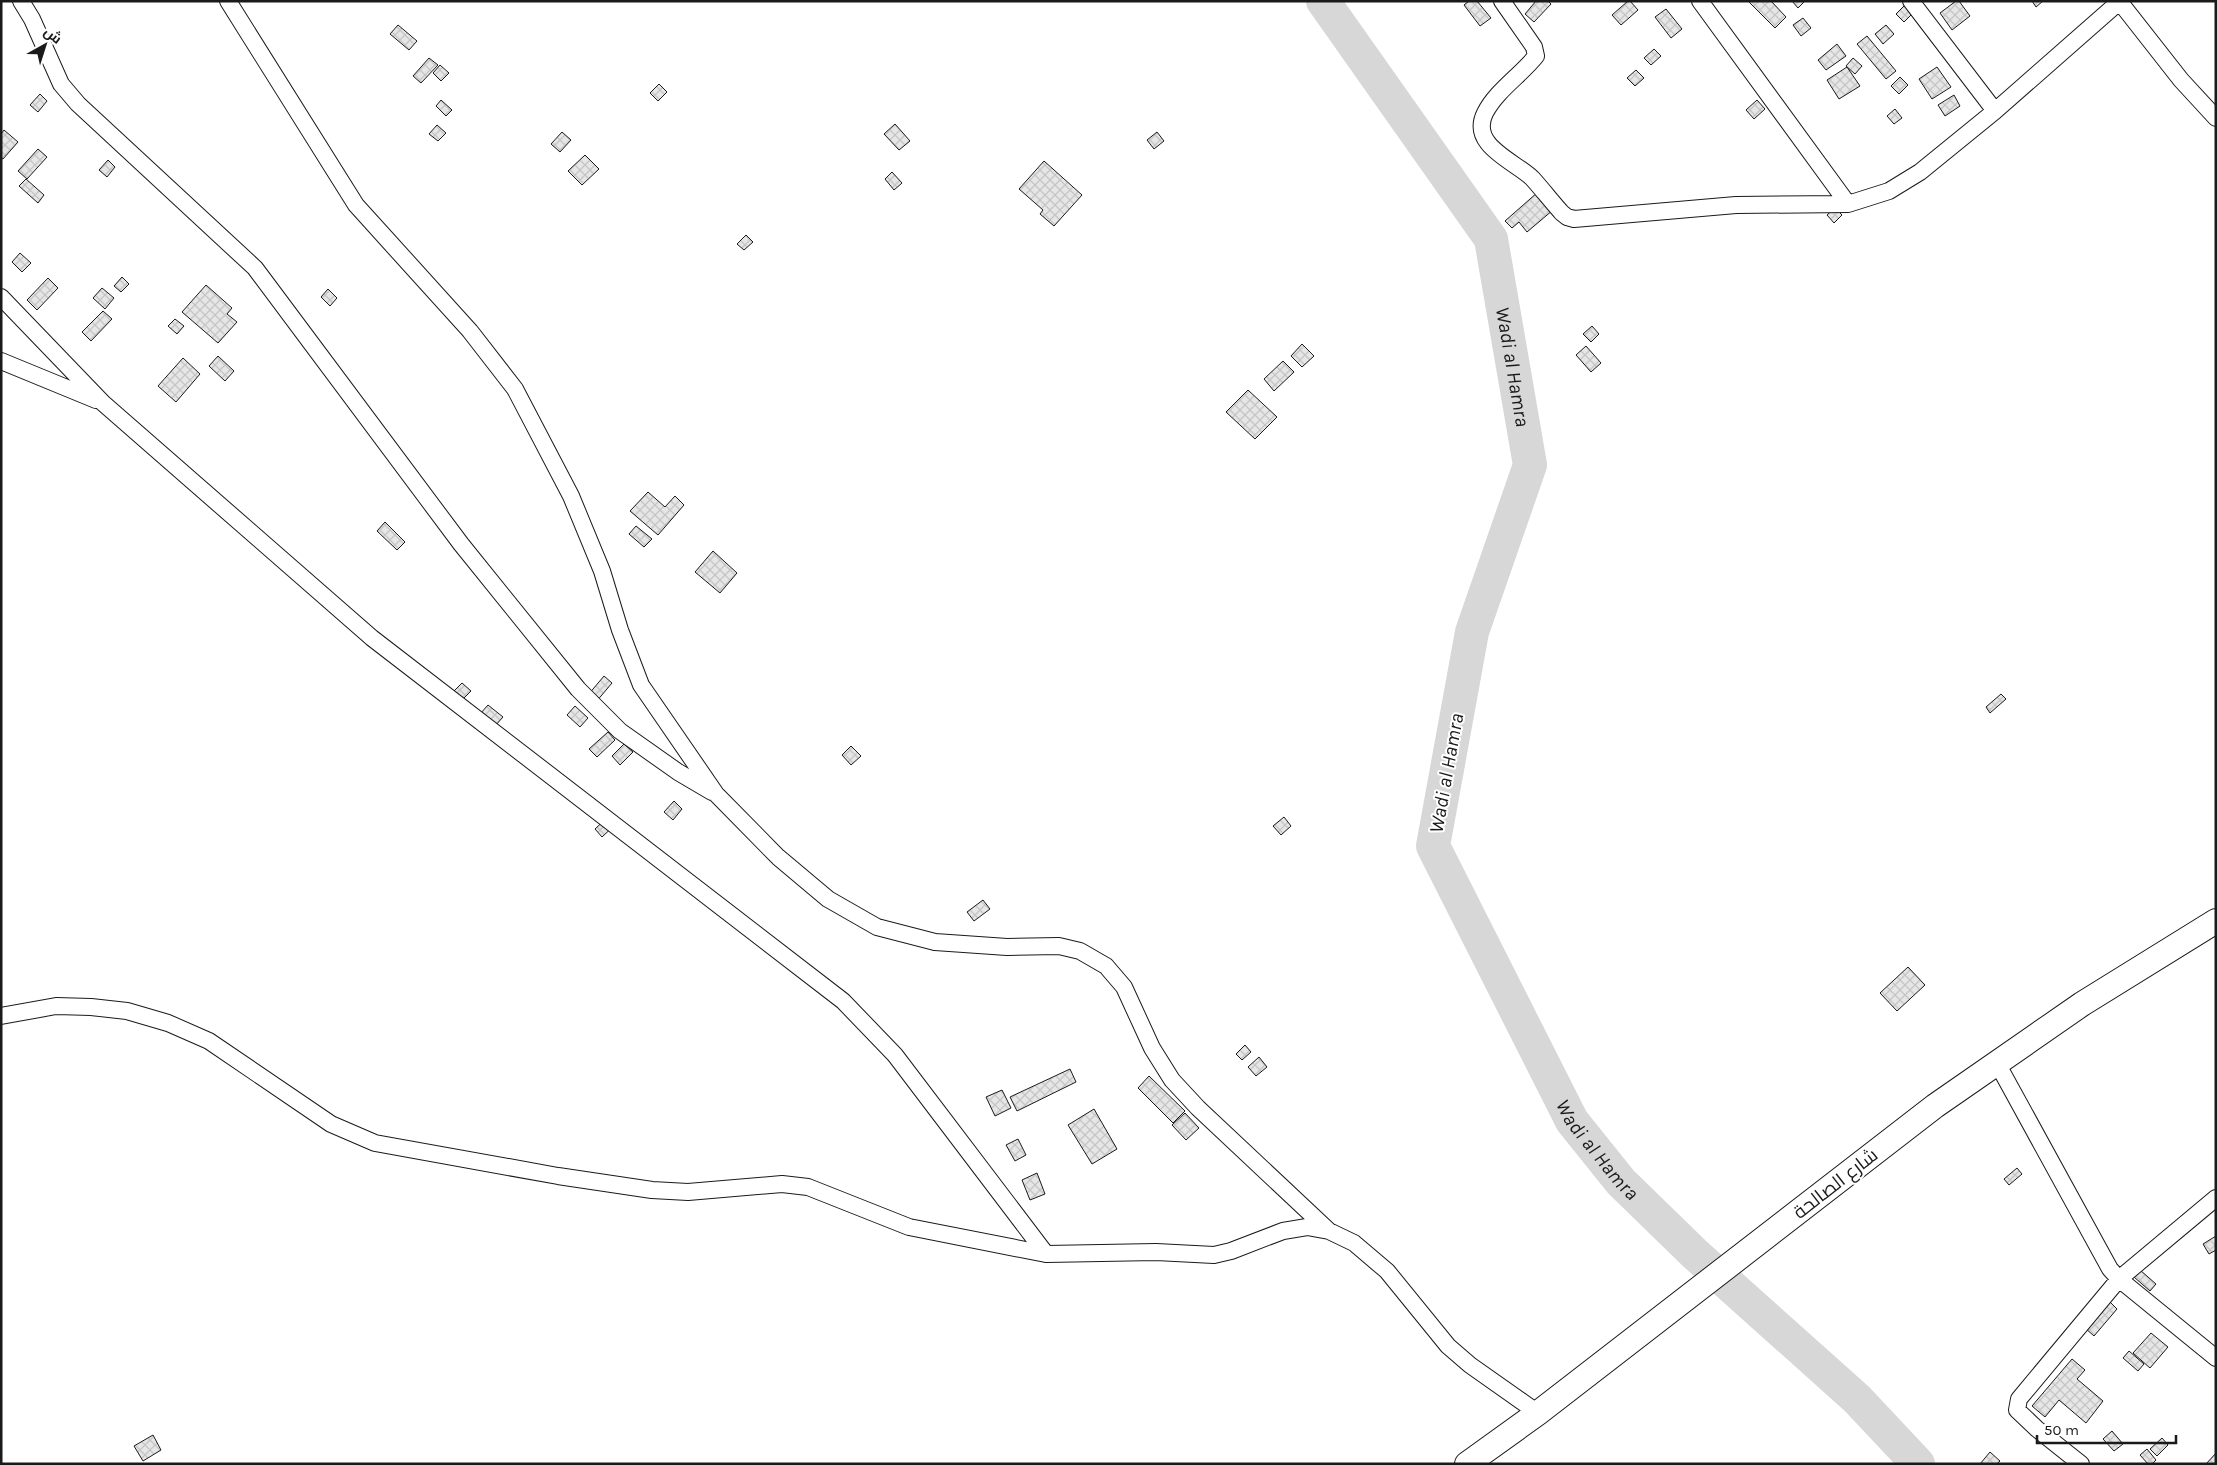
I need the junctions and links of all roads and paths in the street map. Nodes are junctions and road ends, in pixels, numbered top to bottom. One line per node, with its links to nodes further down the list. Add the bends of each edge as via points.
1 (21, 1): 13 (street, via 61,84 78,104 255,268 461,544 578,689 620,731)
2 (228, 1): 13 (street, via 356,205 470,331 515,389 571,496 602,571 641,685)
3 (1502, 1): 9 (street, via 1534,47 1536,56 1484,114 1483,136 1507,161 1531,177 1567,218 1736,205)
4 (1911, 1): 7 (street)
5 (2119, 2): 7 (street); 8 (street)
6 (1703, 3): 9 (street)
7 (1995, 111): 9 (street, via 1903,184)
8 (2216, 118)
9 (1848, 204)
10 (1, 298): 12 (street)
11 (1, 360): 12 (street)
12 (103, 403): 19 (street, via 372,638 843,1001 895,1054)
13 (716, 794): 18 (street, via 778,857 821,893 877,927 935,942 1007,947 1059,946 1080,951 1106,966 1124,987 1152,1048 1172,1080)
14 (2216, 921): 16 (main road, شارع الصالحة, via 2082,1004)
15 (1, 1016): 19 (street, via 56,1006 91,1007 128,1011 168,1023 209,1041 331,1124 375,1143 652,1190 720,1191 782,1184 808,1187 909,1227)
16 (1997, 1063): 20 (street, via 2100,1254); 22 (main road, شارع الصالحة, via 1854,1168)
17 (2216, 1198): 20 (street)
18 (1329, 1231): 19 (street, via 1307,1227 1283,1231 1214,1256 1156,1252); 22 (street, via 1354,1243 1387,1271 1448,1346)
19 (1046, 1254)
20 (2119, 1279): 21 (street); 24 (street, via 2019,1399 2018,1410)
21 (2216, 1358)
22 (1538, 1413): 23 (main road, شارع الصالحة)
23 (1467, 1464)
24 (2082, 1464)

